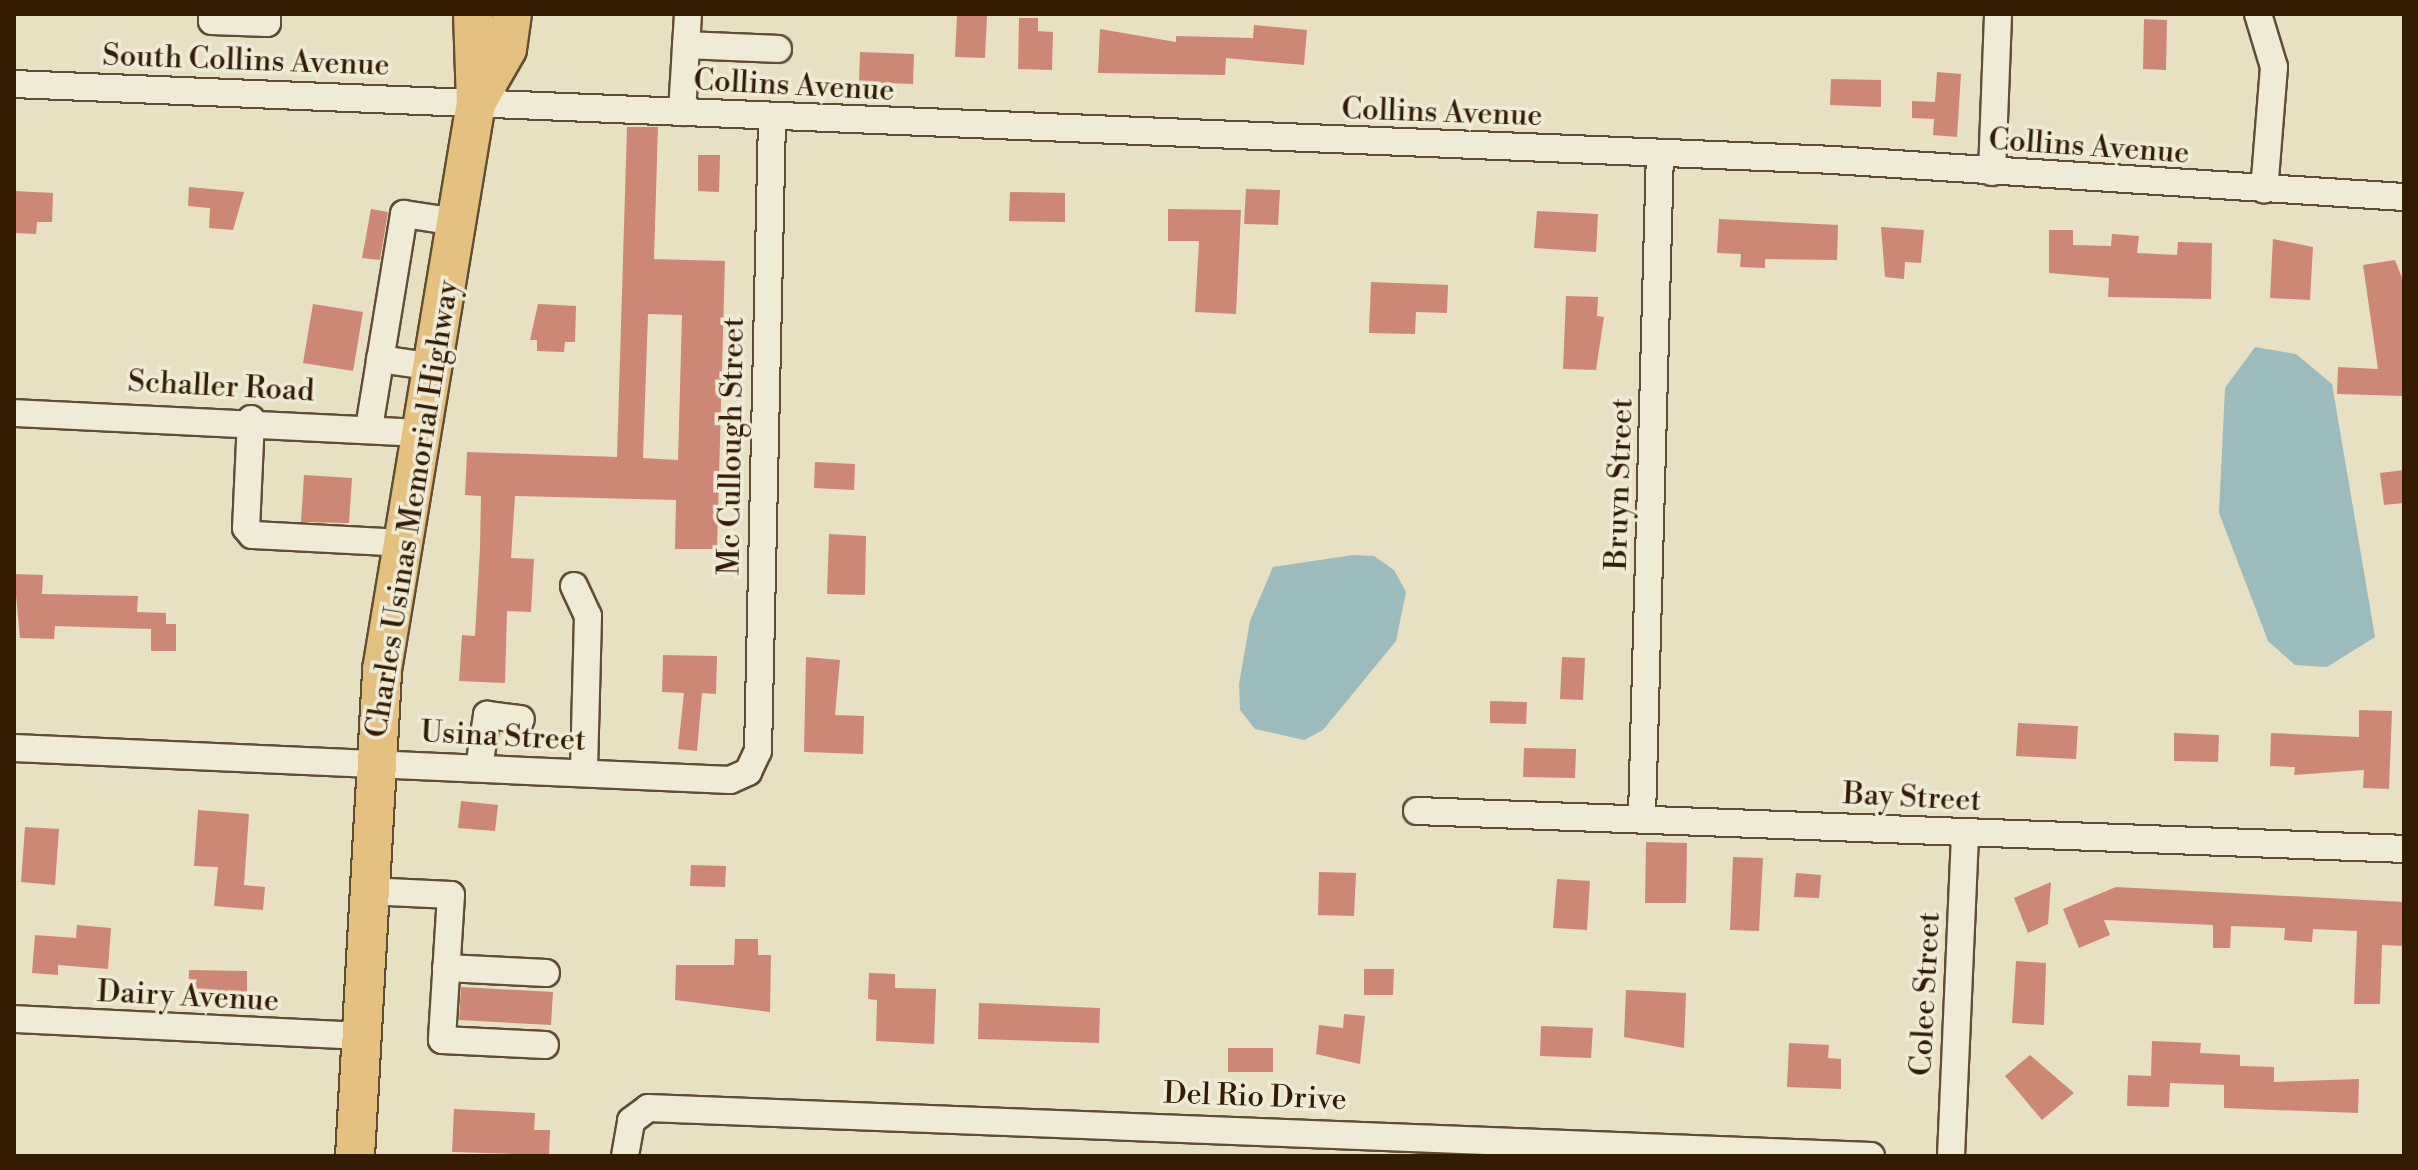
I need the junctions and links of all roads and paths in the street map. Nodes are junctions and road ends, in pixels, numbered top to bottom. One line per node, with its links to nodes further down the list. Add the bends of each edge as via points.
1 (212, 14): 2 (street, via 212,21 267,23)
2 (267, 14)
3 (473, 14): 11 (highway, Charles Usinas Memorial Highway)
4 (512, 14): 11 (highway, Charles Usinas Memorial Highway, via 507,49)
5 (688, 14): 8 (street)
6 (1998, 14): 15 (street)
7 (2258, 14): 16 (street, via 2274,67)
8 (686, 45): 9 (street); 12 (street)
9 (778, 49)
10 (14, 84): 11 (street, South Collins Avenue)
11 (476, 103): 12 (street, Collins Avenue); 18 (highway, Charles Usinas Memorial Highway)
12 (682, 112): 13 (street, Collins Avenue)
13 (772, 117): 14 (street, Collins Avenue); 31 (street, Mc Cullough Street, via 758,751)
14 (1660, 153): 15 (street, Collins Avenue); 34 (street, Bruyn Street)
15 (1992, 172): 16 (street, Collins Avenue)
16 (2264, 190): 17 (street, Collins Avenue)
17 (2404, 197)
18 (457, 222): 19 (street, via 404,214); 20 (highway, Charles Usinas Memorial Highway)
19 (380, 359): 20 (street); 23 (street)
20 (434, 367): 24 (highway, Charles Usinas Memorial Highway)
21 (14, 413): 22 (street, Schaller Road)
22 (251, 419): 23 (street, Schaller Road); 25 (street, via 246,528 252,535)
23 (369, 428): 24 (street, Schaller Road)
24 (424, 433): 25 (highway, Charles Usinas Memorial Highway)
25 (404, 543): 29 (highway, Charles Usinas Memorial Highway)
26 (574, 586): 32 (street, via 588,616)
27 (521, 719): 30 (street, via 487,715)
28 (14, 748): 29 (street, Usina Street)
29 (375, 762): 30 (street, Usina Street); 37 (highway, Charles Usinas Memorial Highway)
30 (479, 768): 32 (street, Usina Street)
31 (748, 772): 32 (street, Usina Street, via 730,780)
32 (584, 773)
33 (1417, 811): 34 (street, Bay Street)
34 (1642, 817): 35 (street, Bay Street)
35 (1965, 834): 36 (street, Bay Street); 46 (street, Colee Street)
36 (2404, 849)
37 (367, 891): 38 (street, via 451,895); 41 (highway, Charles Usinas Memorial Highway)
38 (446, 968): 39 (street); 42 (street, via 442,1040)
39 (546, 973)
40 (14, 1019): 41 (street, Dairy Avenue)
41 (360, 1036): 43 (highway, Charles Usinas Memorial Highway)
42 (545, 1045)
43 (355, 1156)
44 (625, 1156): 45 (street, Del Rio Drive, via 638,1113 758,1109)
45 (1871, 1156)
46 (1951, 1156)

